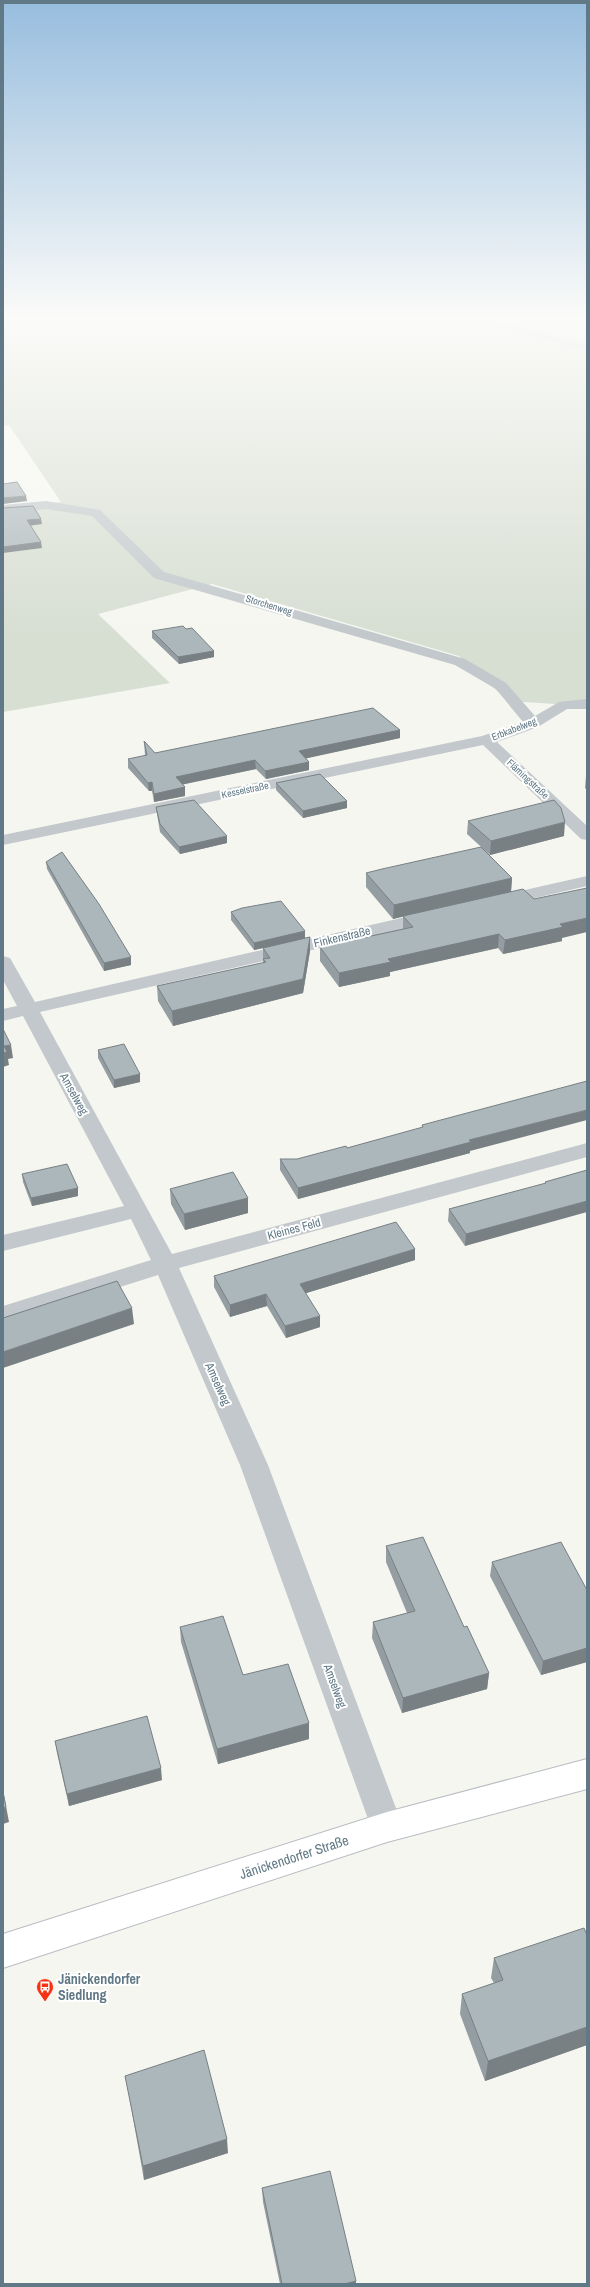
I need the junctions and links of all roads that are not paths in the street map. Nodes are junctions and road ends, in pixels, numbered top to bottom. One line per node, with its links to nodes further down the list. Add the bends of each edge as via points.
1 (3, 509): 3 (street, Storchenweg, via 46,505 96,513 159,575 460,662 501,686)
2 (587, 704): 3 (street, Erbkabelweg, via 564,705)
3 (532, 724): 4 (street, Erbkabelweg)
4 (486, 740): 5 (street, Flämingstraße); 6 (street, Kesselstraße)
5 (587, 835)
6 (3, 840)
7 (587, 881): 8 (street)
8 (486, 904)
9 (447, 913): 11 (street, Finkenstraße)
10 (3, 962): 11 (street, Amselweg)
11 (27, 1009): 12 (street, Finkenstraße); 14 (street, Amselweg)
12 (3, 1015)
13 (587, 1150): 16 (street, Kleines Feld)
14 (138, 1210): 15 (street); 16 (street, Amselweg)
15 (3, 1243)
16 (165, 1264): 17 (street, Kleines Feld); 19 (street, Amselweg, via 254,1465)
17 (3, 1315)
18 (587, 1774): 19 (main road, Jänickendorfer Straße)
19 (387, 1827): 20 (main road, Jänickendorfer Straße)
20 (3, 1951)

